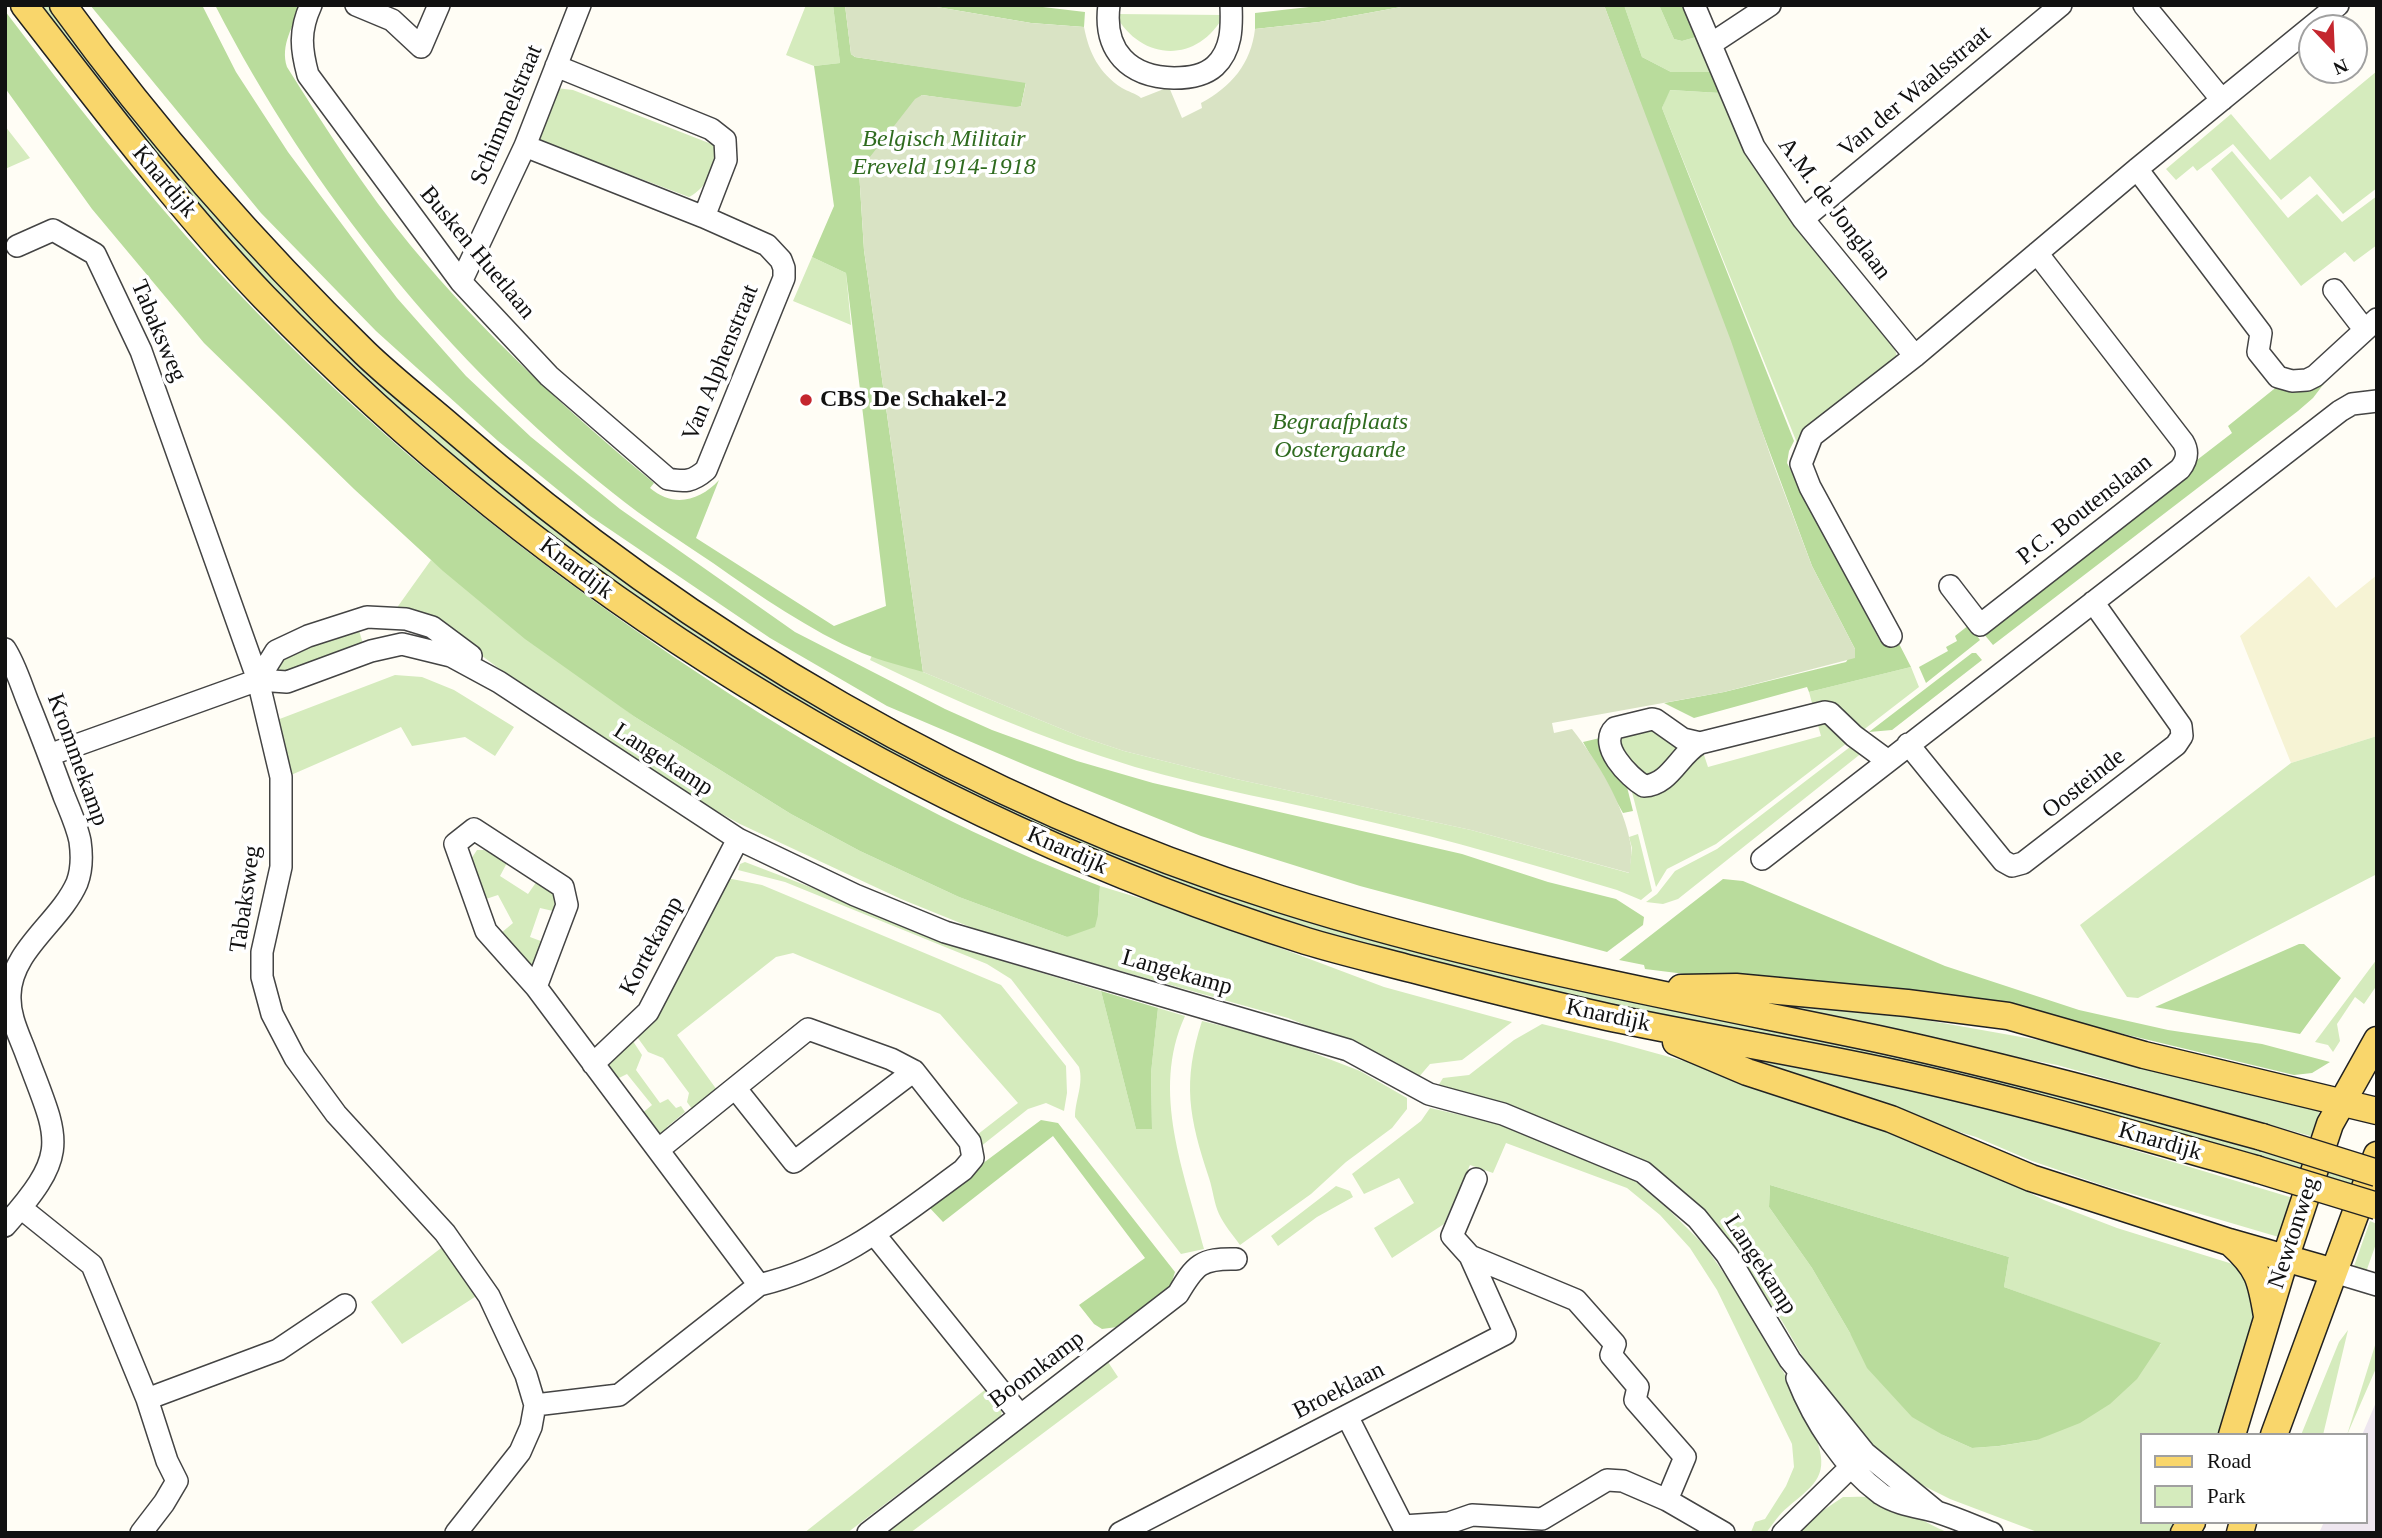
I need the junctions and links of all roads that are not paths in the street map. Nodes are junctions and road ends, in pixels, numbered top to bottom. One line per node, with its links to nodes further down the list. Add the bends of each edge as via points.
1 (24, 5): 44 (main road, Knardijk, via 155,174 260,293 346,378 489,504 614,598 818,729 998,820 1120,874 1312,943)
2 (63, 5): 42 (main road, Knardijk, via 181,155 285,272 369,357 510,480 634,574 835,704 973,776 1239,886 1420,940)
3 (311, 5): 23 (street, Busken Huetlaan, via 300,49 309,75)
4 (356, 5): 5 (street, via 392,20 421,47)
5 (439, 5)
6 (580, 5): 15 (street, Schimmelstraat)
7 (1109, 5): 8 (street, via 1110,38 1128,64 1146,74 1183,78 1206,72 1219,62 1229,42)
8 (1231, 5)
9 (1694, 5): 14 (street, A.M. de Jonglaan)
10 (1770, 5): 14 (street)
11 (2061, 5): 20 (street, Van der Waalsstraat)
12 (2144, 5): 16 (street)
13 (2338, 5): 16 (street)
14 (1711, 44): 20 (street, A.M. de Jonglaan, via 1754,147)
15 (556, 66): 17 (street, Schimmelstraat); 19 (street, via 711,129 725,140 726,160)
16 (2222, 100): 18 (street)
17 (525, 146): 19 (street, Van Alphenstraat); 23 (street, Schimmelstraat)
18 (2137, 169): 22 (street); 25 (street, via 2261,333 2258,352 2278,377 2299,381 2315,376)
19 (704, 217): 28 (street, Van Alphenstraat, via 767,245 781,260 784,278 706,470)
20 (1804, 219): 26 (street, A.M. de Jonglaan)
21 (18, 246): 33 (street, Tabaksweg, via 53,230 95,254 141,351)
22 (2037, 253): 26 (street); 29 (street, P.C. Boutenslaan, via 2183,442 2186,462 1980,625)
23 (461, 282): 28 (street, Busken Huetlaan, via 559,384 668,479)
24 (2334, 290): 25 (street)
25 (2370, 324)
26 (1915, 356): 31 (street, via 1812,436 1801,464)
27 (2377, 401): 30 (street, via 2352,404 2340,411)
28 (688, 482)
29 (1950, 586)
30 (2092, 603): 36 (street); 36 (street, Oosteinde, via 2181,726 2182,736 2024,863 2012,866 2003,862)
31 (1891, 636)
32 (5, 649): 37 (street, Krommekamp)
33 (258, 680): 34 (street, Langekamp, via 287,682 402,644 451,656); 34 (street, Langekamp, via 276,651 367,617 406,619 432,627); 37 (street, Langekamp); 69 (street, Tabaksweg, via 281,777 281,867 262,952 262,978 272,1014 295,1058 337,1114 444,1233 489,1296)
34 (499, 682): 39 (street, Langekamp)
35 (1700, 743): 38 (street, via 1825,712)
36 (1908, 744): 38 (street)
37 (49, 755): 43 (street, Krommekamp, via 76,830 81,864 69,898 17,968)
38 (1888, 761): 40 (street)
39 (738, 839): 46 (street, Kortekamp, via 648,1012); 74 (street, Langekamp, via 945,932 1348,1051 1429,1094 1503,1114 1643,1172 1698,1218 1727,1255 1790,1360)
40 (1762, 859)
41 (536, 988): 41 (street, via 486,931 455,845 474,829 563,887 567,905); 46 (street)
42 (1634, 989): 49 (main road, via 1736,986 2008,1016 2144,1055); 53 (main road, Knardijk, bridge, via 1899,1044 2090,1090)
43 (8, 1005): 56 (street, Krommekamp, via 50,1117 55,1144 46,1174)
44 (1626, 1021): 55 (main road, Knardijk, bridge, via 1870,1068 2081,1119); 59 (main road, via 1747,1072 1891,1119 2031,1178)
45 (2377, 1040): 49 (main road, Newtonweg)
46 (593, 1064): 51 (street)
47 (914, 1071): 48 (street, via 808,1029); 48 (street, via 793,1162); 58 (street, via 970,1142 973,1158)
48 (736, 1088): 51 (street)
49 (2342, 1101): 50 (main road); 62 (main road, Newtonweg, via 2329,1124)
50 (2377, 1111)
51 (658, 1150): 65 (street)
52 (2377, 1155): 63 (main road, Newtonweg)
53 (2377, 1172)
54 (1476, 1179): 60 (street, Broeklaan, via 1452,1237)
55 (2377, 1206)
56 (21, 1208): 57 (street, Krommekamp); 68 (street, via 92,1265)
57 (5, 1226)
58 (875, 1235): 65 (street, via 794,1276); 70 (street)
59 (2229, 1242): 62 (main road); 67 (main road, via 2254,1268)
60 (1470, 1256): 71 (street, Broeklaan, via 1506,1334); 75 (street, via 1576,1300 1615,1344 1611,1355 1638,1387 1635,1400 1685,1457)
61 (1236, 1259): 70 (street, Boomkamp, via 1200,1263 1178,1294)
62 (2285, 1259): 63 (main road); 67 (main road, Newtonweg)
63 (2334, 1272): 64 (street); 73 (main road, Newtonweg)
64 (2377, 1284)
65 (759, 1285): 69 (street, via 619,1395)
66 (345, 1305): 68 (street, via 278,1350)
67 (2267, 1318): 72 (main road, Newtonweg)
68 (147, 1399): 77 (street, via 177,1481)
69 (535, 1405): 78 (street, via 520,1452)
70 (1020, 1415): 79 (street, Boomkamp)
71 (1347, 1416): 76 (street, via 1403,1525); 80 (street, Broeklaan)
72 (2233, 1433)
73 (2275, 1433)
74 (1859, 1460): 82 (street); 83 (street, Langekamp, via 1937,1512)
75 (1667, 1500): 76 (street, via 1623,1481 1607,1480 1542,1519 1472,1515); 81 (street)
76 (1448, 1528)
77 (141, 1533)
78 (456, 1533)
79 (868, 1533)
80 (1120, 1533)
81 (1724, 1533)
82 (1783, 1533)
83 (1992, 1533)

